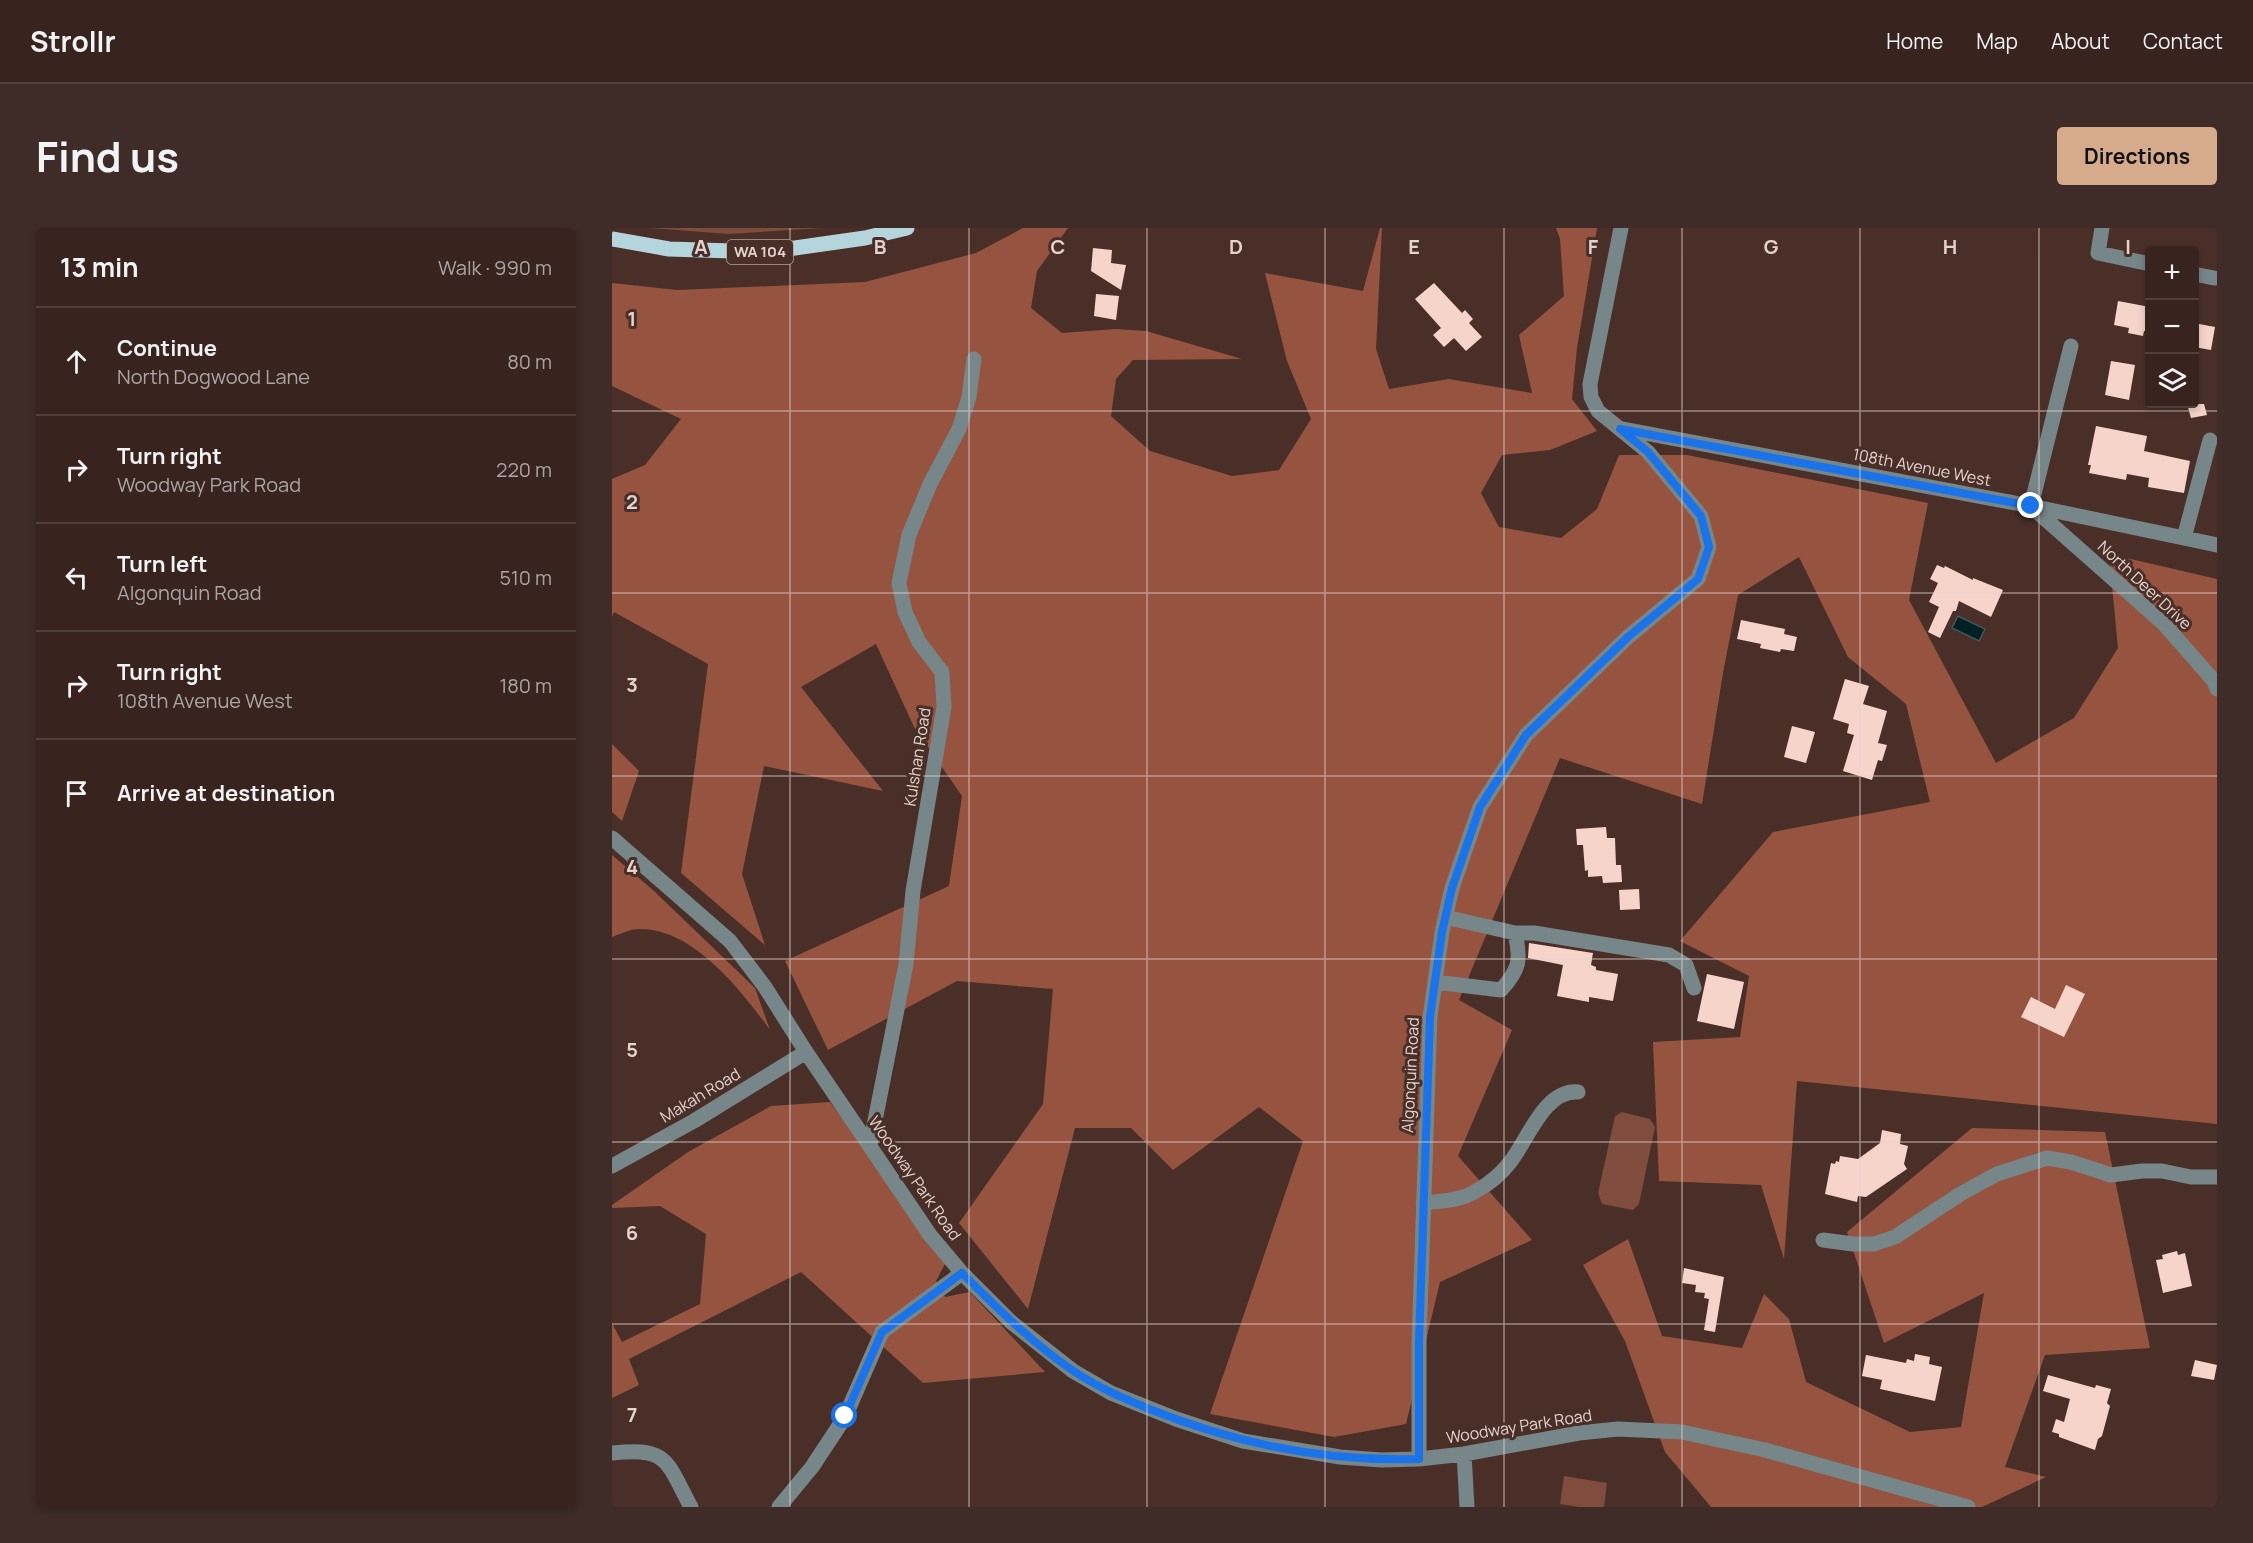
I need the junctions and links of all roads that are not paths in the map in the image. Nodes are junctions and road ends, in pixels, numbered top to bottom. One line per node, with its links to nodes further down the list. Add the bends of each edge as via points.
1 (907, 228): 4 (main road, WA 104, via 767,252 669,249)
2 (1621, 228): 10 (street, Algonquin Road, via 1590,384 1598,411)
3 (2102, 228): 5 (street, via 2098,253)
4 (612, 239)
5 (2145, 263)
6 (2199, 275): 7 (street)
7 (2214, 278)
8 (2071, 346): 12 (street)
9 (974, 359): 25 (street, Kulshan Road, via 969,397 959,429 909,535 898,583 914,632 942,672 944,707 913,891 906,964)
10 (1620, 429): 12 (street, 108th Avenue West); 19 (street, Algonquin Road, via 1648,452 1701,516 1709,547 1698,579 1628,637 1526,735 1480,807)
11 (2210, 440): 15 (street)
12 (2031, 506): 13 (street, 108th Avenue West); 14 (street, North Deer Drive)
13 (2087, 519): 14 (street); 15 (street, 108th Avenue West)
14 (2067, 538): 17 (street, North Deer Drive, via 2164,624)
15 (2184, 538): 16 (street, 108th Avenue West)
16 (2217, 545)
17 (2217, 689)
18 (612, 838): 23 (street, Woodway Park Road, via 730,941)
19 (1445, 917): 20 (street); 21 (street, Algonquin Road)
20 (1515, 933): 21 (street, via 1520,954 1515,975 1502,990); 22 (street, via 1669,955 1686,966)
21 (1435, 982): 28 (street, Algonquin Road, via 1430,1017)
22 (1694, 988)
23 (806, 1052): 25 (street, Woodway Park Road); 26 (street, Makah Road)
24 (1578, 1092): 28 (street, via 1561,1094 1538,1118 1510,1162 1475,1192 1457,1199)
25 (870, 1146): 30 (street, Woodway Park Road, via 930,1235)
26 (612, 1166)
27 (2217, 1178): 29 (street, via 2162,1171 2111,1175 2047,1158 1997,1174 1895,1237 1874,1244)
28 (1423, 1203): 33 (street, Algonquin Road)
29 (1823, 1239)
30 (962, 1273): 33 (street, Woodway Park Road, via 1020,1329 1073,1371 1121,1397 1243,1441 1340,1457); 35 (street, via 882,1332 845,1416 812,1467)
31 (612, 1453): 34 (street, via 638,1451 658,1455 668,1464)
32 (1464, 1454): 33 (street, Woodway Park Road); 36 (street); 37 (street, Woodway Park Road, via 1608,1430 1682,1432 1774,1452)
33 (1419, 1459)
34 (691, 1507)
35 (779, 1507)
36 (1467, 1507)
37 (1968, 1507)

